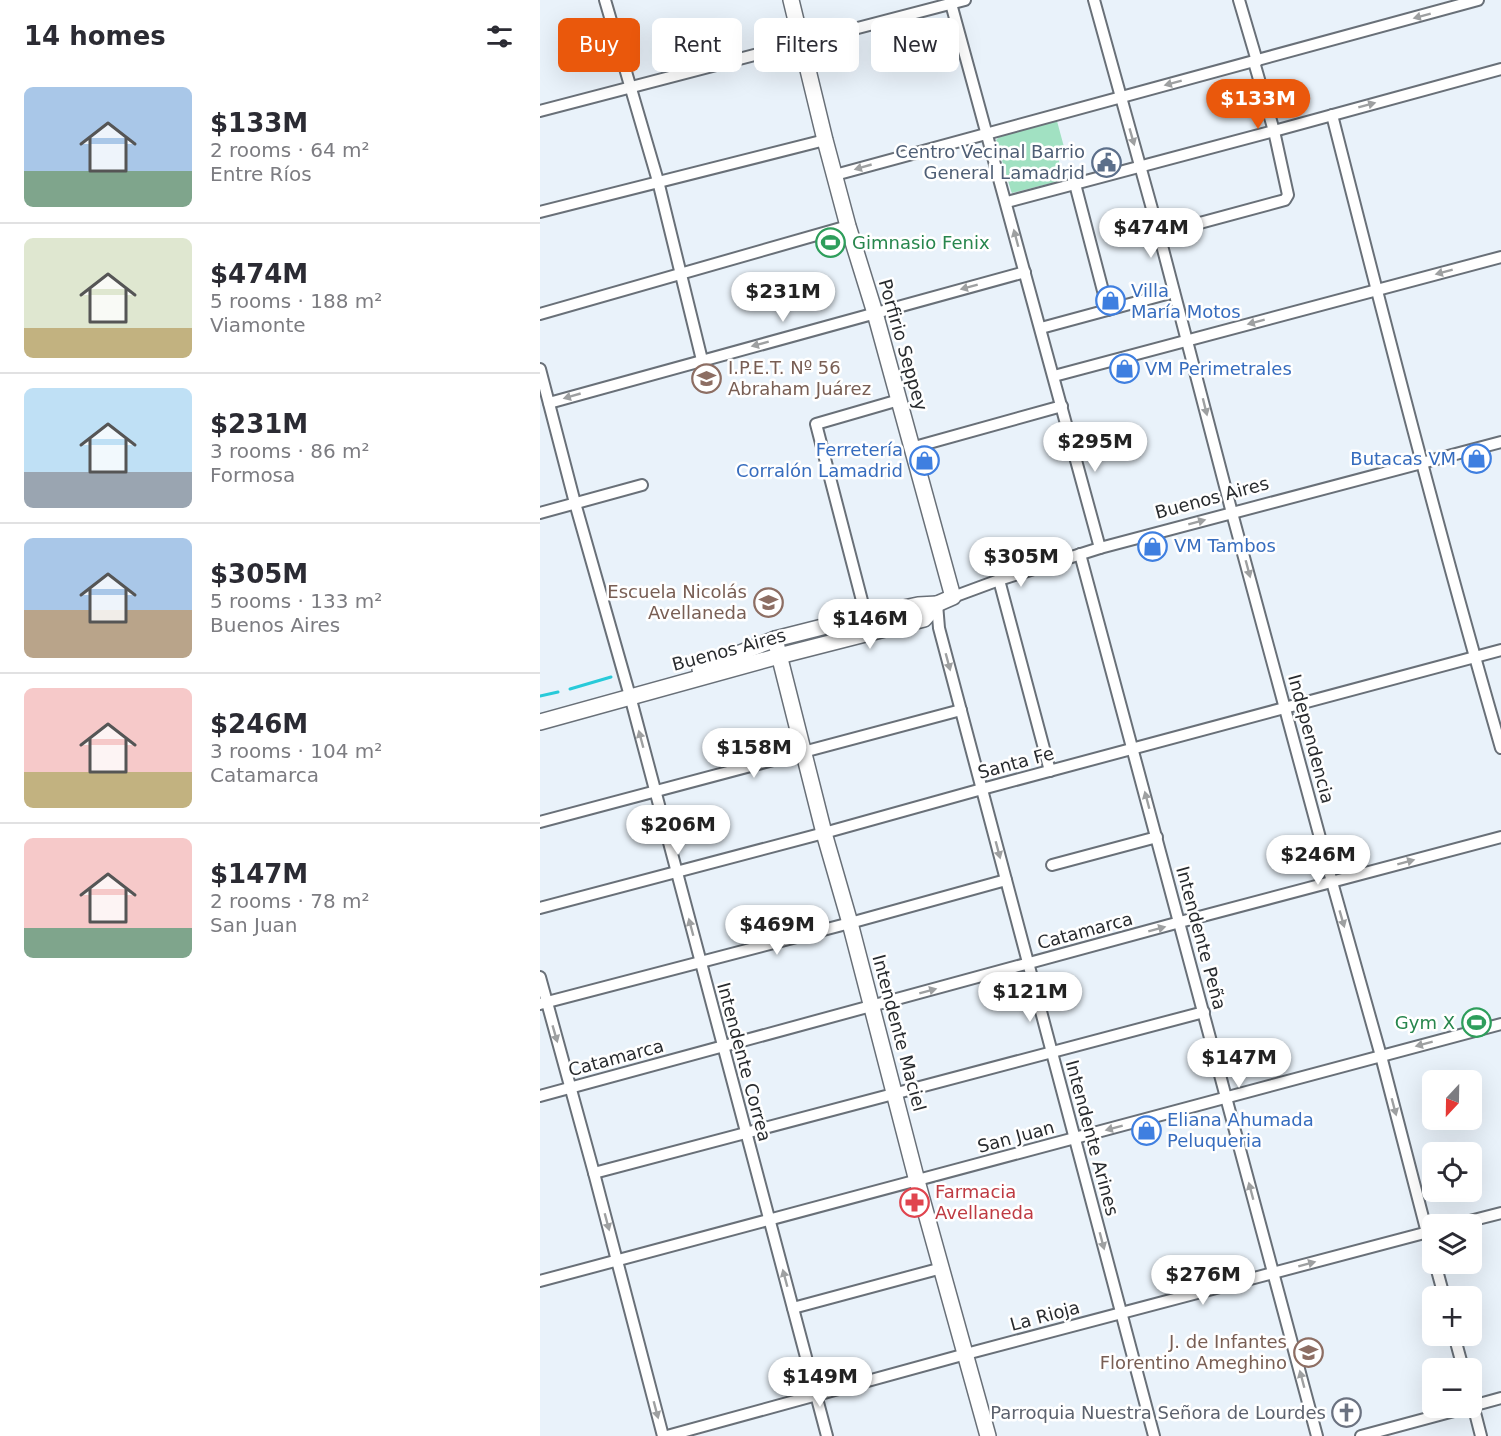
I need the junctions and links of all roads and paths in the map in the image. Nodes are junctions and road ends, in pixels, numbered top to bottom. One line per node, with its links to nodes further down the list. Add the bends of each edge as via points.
1 (605, 0): 15 (street)
2 (791, 0): 9 (main road, Porfirio Seppey)
3 (965, 0): 7 (street)
4 (1094, 0): 16 (street, Independencia)
5 (1239, 0): 12 (street)
6 (1478, 0): 8 (street)
7 (951, 2): 10 (street); 19 (street)
8 (1461, 2): 12 (street, one-way to 12)
9 (796, 18)
10 (859, 27)
11 (754, 55): 15 (street)
12 (1256, 61): 16 (street, one-way to 16); 20 (street)
13 (1501, 69): 18 (street, one-way to 13)
14 (809, 72): 21 (main road, Porfirio Seppey)
15 (631, 88): 17 (street); 24 (street)
16 (1120, 96): 19 (street); 22 (street, Independencia, one-way to 22)
17 (540, 111)
18 (1332, 115): 20 (street); 33 (street)
19 (987, 132): 23 (street, one-way to 23); 26 (street)
20 (1274, 132): 22 (street); 29 (street, via 1288,195 1285,200)
21 (825, 140): 23 (main road, Porfirio Seppey); 24 (street)
22 (1141, 166): 25 (street); 29 (street, Independencia)
23 (835, 175): 28 (main road, Porfirio Seppey)
24 (658, 181): 27 (street); 32 (street)
25 (1075, 184): 26 (street); 35 (street)
26 (1006, 202): 31 (street, one-way to 26)
27 (540, 212)
28 (848, 226): 32 (street); 36 (main road, Porfirio Seppey)
29 (1159, 234): 34 (street, Independencia)
30 (1501, 257): 33 (street, one-way to 33)
31 (1025, 272): 36 (street, one-way to 36); 38 (street)
32 (681, 273): 37 (street); 40 (street)
33 (1377, 290): 39 (street, one-way to 39); 48 (street)
34 (1174, 292): 35 (street); 39 (street, Independencia)
35 (1108, 310): 38 (street)
36 (875, 313): 40 (street, one-way to 40); 43 (main road, Porfirio Seppey)
37 (540, 314)
38 (1041, 328): 42 (street)
39 (1188, 339): 42 (street); 52 (street, Independencia, one-way to 52)
40 (702, 360): 44 (street, one-way to 44)
41 (540, 369): 44 (street, Intendente Correa)
42 (1054, 376): 45 (street)
43 (899, 400): 47 (main road, Porfirio Seppey); 58 (street, via 816,423)
44 (549, 403): 50 (street, Intendente Correa)
45 (1062, 406): 47 (street); 53 (street)
46 (1501, 442): 48 (street, Buenos Aires)
47 (911, 448): 56 (main road, Porfirio Seppey)
48 (1423, 463): 52 (street, Buenos Aires); 62 (street)
49 (642, 485): 50 (street)
50 (575, 503): 51 (street); 63 (street, Intendente Correa)
51 (540, 513)
52 (1233, 513): 53 (street, Buenos Aires, one-way to 52); 64 (street, Independencia, one-way to 64)
53 (1100, 548): 54 (street, Buenos Aires)
54 (1080, 554): 55 (street, Buenos Aires); 68 (street, Intendente Peña)
55 (999, 579): 56 (street, Buenos Aires); 70 (street)
56 (953, 597): 57 (main road, Buenos Aires)
57 (937, 604): 58 (main road, Buenos Aires); 61 (main road, Buenos Aires, via 924,619); 65 (street, Intendente Arines, one-way to 65, via 939,628)
58 (866, 616): 59 (main road, Buenos Aires)
59 (775, 639): 61 (main road, Intendente Maciel); 63 (main road, Buenos Aires)
60 (1501, 650): 62 (street, Santa Fe)
61 (779, 656): 63 (main road, Buenos Aires); 69 (main road, Intendente Maciel)
62 (1475, 657): 64 (street, Santa Fe); 67 (street)
63 (630, 696): 66 (main road, Buenos Aires); 72 (street, Intendente Correa, one-way to 63)
64 (1286, 708): 68 (street, Santa Fe); 80 (street, Independencia)
65 (961, 710): 69 (street); 71 (street, Intendente Arines)
66 (540, 722)
67 (1501, 748)
68 (1134, 749): 70 (street, Santa Fe); 75 (street, Intendente Peña, one-way to 68)
69 (803, 752): 72 (street); 74 (main road, Intendente Maciel)
70 (1050, 771): 71 (street, Santa Fe)
71 (982, 789): 74 (street, Santa Fe); 79 (street, Intendente Arines, one-way to 79)
72 (655, 791): 73 (street); 78 (street, Intendente Correa)
73 (540, 822)
74 (824, 833): 78 (street, Santa Fe); 83 (main road, Intendente Maciel)
75 (1157, 837): 77 (street); 82 (street, Intendente Peña)
76 (1501, 837): 80 (street, Catamarca, one-way to 76)
77 (1052, 865)
78 (676, 872): 81 (street, Santa Fe); 84 (street, Intendente Correa, one-way to 78)
79 (1006, 880): 83 (street); 85 (street, Intendente Arines)
80 (1332, 882): 82 (street, Catamarca); 93 (street, Independencia, one-way to 93)
81 (540, 908)
82 (1180, 922): 85 (street, Catamarca, one-way to 82); 89 (street, Intendente Peña)
83 (850, 923): 84 (street); 88 (main road, Intendente Maciel)
84 (700, 961): 87 (street); 91 (street, Intendente Correa)
85 (1028, 963): 88 (street, Catamarca, one-way to 85); 92 (street, Intendente Arines)
86 (540, 977): 87 (street)
87 (543, 1003): 94 (street, one-way to 94)
88 (871, 1006): 91 (street, Catamarca); 95 (main road, Intendente Maciel)
89 (1204, 1012): 92 (street); 97 (street, Intendente Peña)
90 (1501, 1024): 93 (street, San Juan, one-way to 93)
91 (723, 1046): 94 (street, Catamarca); 98 (street, Intendente Correa)
92 (1052, 1052): 95 (street); 99 (street, Intendente Arines)
93 (1381, 1056): 97 (street, San Juan); 103 (street, Independencia, one-way to 103)
94 (571, 1088): 96 (street, Catamarca); 100 (street)
95 (894, 1094): 98 (street); 101 (main road, Intendente Maciel)
96 (540, 1096)
97 (1227, 1098): 99 (street, San Juan, one-way to 99); 109 (street, Intendente Peña, one-way to 97)
98 (746, 1133): 100 (street); 105 (street, Intendente Correa)
99 (1075, 1139): 101 (street, San Juan); 112 (street, Intendente Arines, one-way to 112)
100 (594, 1173): 107 (street, one-way to 107)
101 (917, 1181): 105 (street, San Juan); 108 (main road, Intendente Maciel)
102 (1501, 1212): 104 (street)
103 (1425, 1214)
104 (1482, 1217)
105 (770, 1220): 107 (street, San Juan); 111 (street, Intendente Correa, one-way to 105)
106 (1422, 1233): 109 (street, La Rioja, one-way to 106)
107 (617, 1260): 110 (street, San Juan); 119 (street, one-way to 119)
108 (942, 1268): 111 (street); 113 (main road, Intendente Maciel)
109 (1273, 1273): 112 (street, La Rioja); 123 (street, Intendente Peña, one-way to 109)
110 (540, 1281)
111 (793, 1308): 114 (street, Intendente Correa)
112 (1121, 1313): 113 (street, La Rioja); 122 (street, Intendente Arines)
113 (966, 1354): 114 (street, La Rioja); 121 (main road, Intendente Maciel)
114 (816, 1394): 119 (street, La Rioja); 120 (street, Intendente Correa)
115 (1501, 1398): 116 (street)
116 (1482, 1402)
117 (1425, 1418): 124 (street)
118 (1475, 1418): 125 (street)
119 (665, 1436)
120 (827, 1436)
121 (988, 1436)
122 (1154, 1436)
123 (1317, 1436)
124 (1361, 1436)
125 (1481, 1436)

